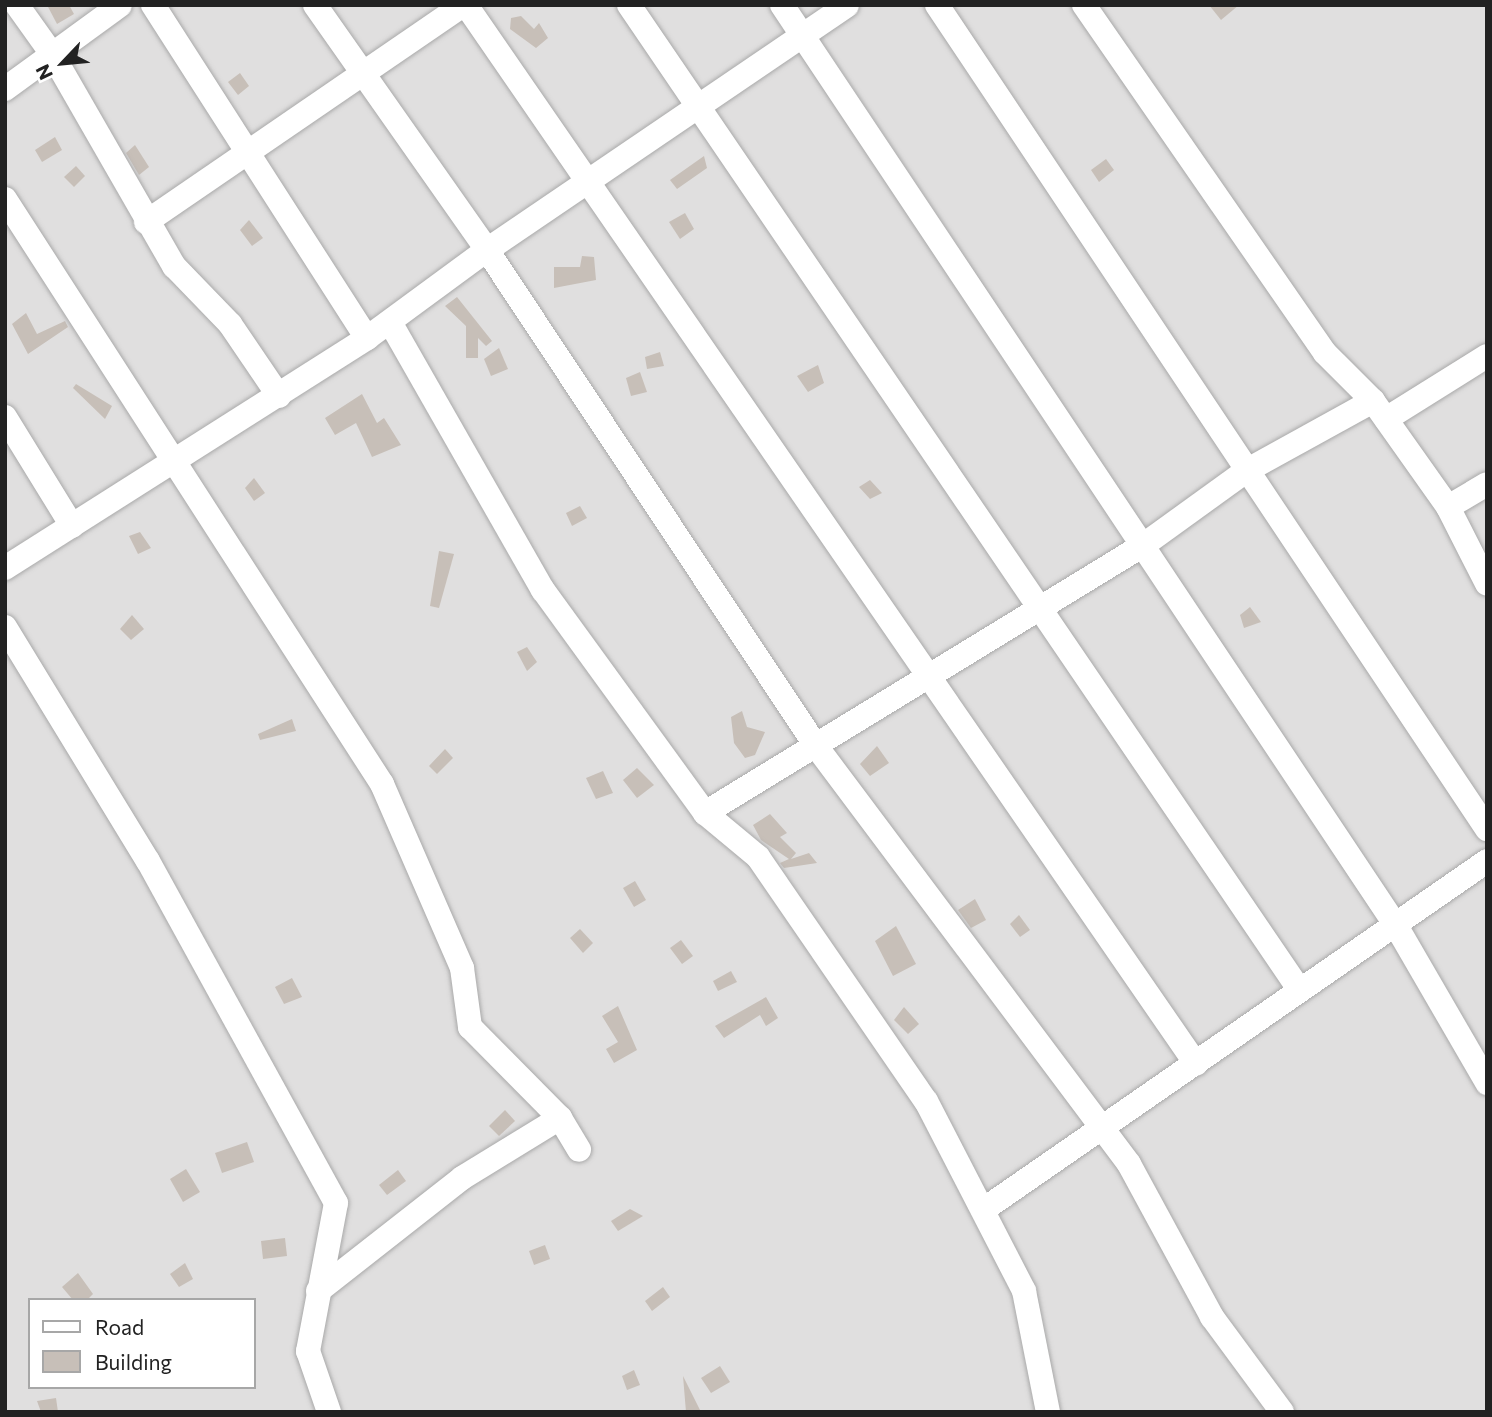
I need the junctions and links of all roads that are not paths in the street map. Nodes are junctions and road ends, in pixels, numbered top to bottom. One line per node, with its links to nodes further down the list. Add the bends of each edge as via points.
1 (17, 5): 12 (street)
2 (120, 5): 12 (street)
3 (153, 5): 16 (street)
4 (315, 5): 13 (street)
5 (464, 5): 13 (street); 17 (street)
6 (629, 5): 15 (street)
7 (782, 5): 11 (street)
8 (846, 5): 11 (street)
9 (937, 5): 28 (street)
10 (1084, 5): 25 (street, via 1325,353)
11 (802, 37): 15 (street); 32 (street)
12 (52, 54): 14 (street); 19 (street)
13 (362, 72): 16 (street); 20 (street)
14 (5, 89)
15 (696, 110): 17 (street); 35 (street)
16 (247, 152): 19 (street); 22 (street)
17 (590, 181): 20 (street); 37 (street)
18 (5, 199): 27 (street)
19 (146, 222): 24 (street, via 174,266 230,324)
20 (487, 250): 21 (street); 38 (street)
21 (390, 322): 22 (street); 39 (street, via 543,590)
22 (367, 338): 24 (street)
23 (1487, 356): 25 (street)
24 (279, 396): 27 (street)
25 (1380, 410): 28 (street); 30 (street)
26 (5, 417): 31 (street)
27 (175, 464): 31 (street); 46 (street, via 382,784 462,968 470,1027)
28 (1246, 471): 32 (street); 40 (street)
29 (1487, 484): 30 (street)
30 (1448, 507): 34 (street)
31 (72, 526): 33 (street)
32 (1145, 544): 35 (street); 42 (street)
33 (5, 568)
34 (1487, 584)
35 (1039, 606): 37 (street); 43 (street)
36 (5, 627): 50 (street, via 148,861 336,1203)
37 (928, 674): 38 (street); 44 (street)
38 (816, 746): 39 (street); 47 (street)
39 (705, 813): 49 (street, via 765,868 926,1101)
40 (1487, 829)
41 (1487, 861): 42 (street)
42 (1395, 924): 43 (street); 45 (street)
43 (1299, 989): 44 (street)
44 (1196, 1064): 47 (street)
45 (1487, 1083)
46 (560, 1118): 48 (street); 50 (street, via 462,1178)
47 (1103, 1127): 49 (street); 53 (street, via 1212,1317)
48 (579, 1150)
49 (983, 1210): 52 (street, via 1024,1291)
50 (318, 1291): 51 (street, via 308,1351)
51 (329, 1412)
52 (1048, 1412)
53 (1282, 1412)

